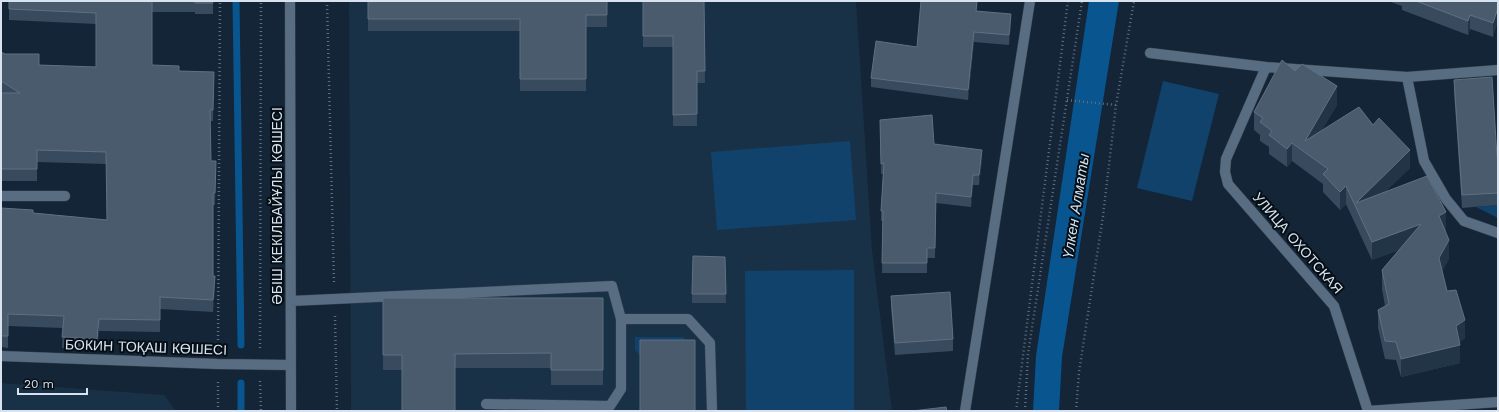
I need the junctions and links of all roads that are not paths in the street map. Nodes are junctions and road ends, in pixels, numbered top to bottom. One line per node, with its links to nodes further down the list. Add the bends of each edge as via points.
1 (290, 1): 10 (street, ӘБІШ КЕКІЛБАЙҰЛЫ КӨШЕСІ)
2 (1030, 1): 19 (street)
3 (1150, 53): 4 (street)
4 (1266, 67): 6 (street); 21 (street, УЛИЦА ОХОТСКАЯ, via 1226,159 1225,172 1228,184 1334,306)
5 (1498, 70): 6 (street)
6 (1407, 77): 9 (street, via 1424,161 1446,198 1464,221)
7 (1, 196): 8 (street)
8 (65, 196)
9 (1498, 233)
10 (291, 301): 11 (street, via 612,286); 13 (street, ӘБІШ КЕКІЛБАЙҰЛЫ КӨШЕСІ)
11 (621, 319): 15 (street, via 620,389 610,406); 18 (street, via 688,319 710,343)
12 (1, 356): 13 (street, БОКИН ТОҚАШ КӨШЕСІ)
13 (291, 365): 17 (street, ӘБІШ КЕКІЛБАЙҰЛЫ КӨШЕСІ)
14 (1498, 402): 16 (street)
15 (486, 404)
16 (1401, 410): 21 (street)
17 (291, 411)
18 (712, 411)
19 (965, 411)
20 (1361, 411): 21 (street)
21 (1368, 411)

